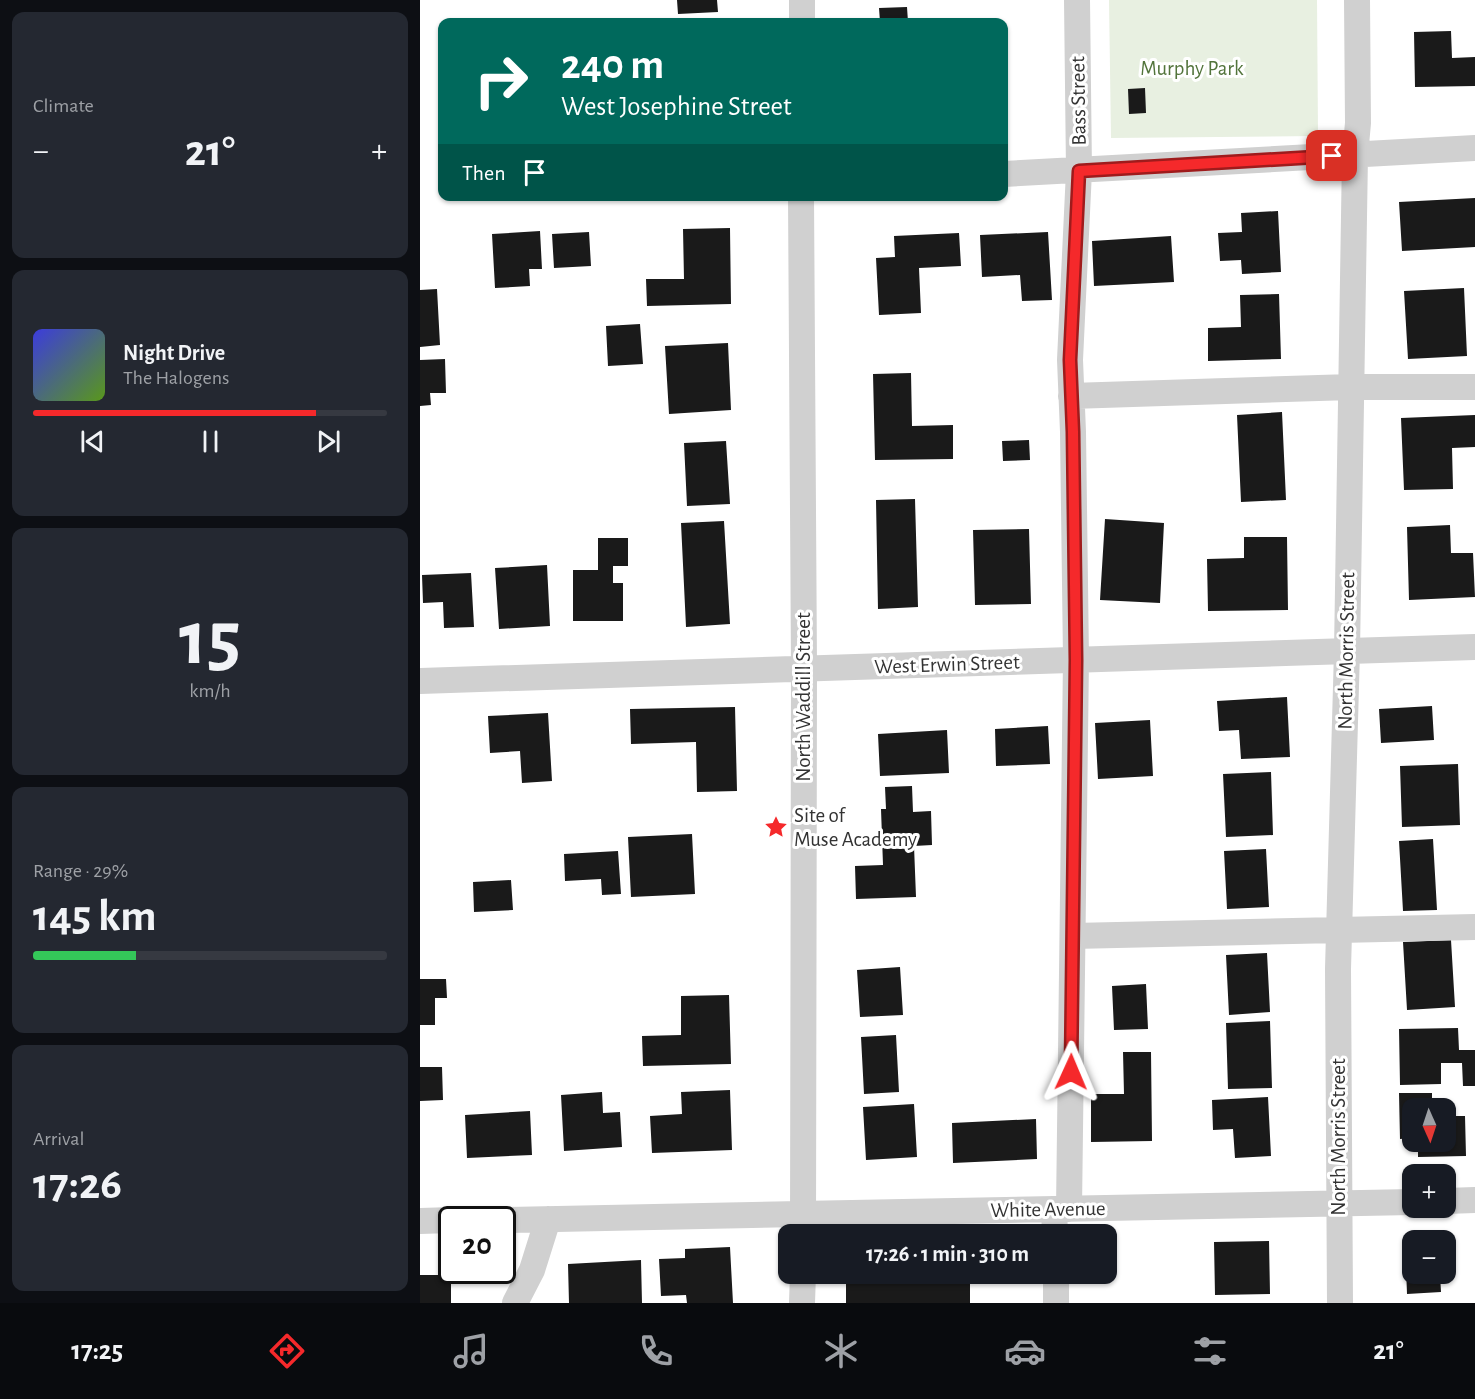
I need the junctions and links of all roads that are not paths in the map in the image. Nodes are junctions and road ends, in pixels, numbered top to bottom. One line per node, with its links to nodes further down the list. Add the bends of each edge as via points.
1 (802, 0): 4 (street)
2 (1077, 0): 7 (street, Bass Street)
3 (1358, 0): 6 (street, North Morris Street)
4 (802, 18)
5 (1475, 148): 6 (street)
6 (1355, 155): 7 (street); 10 (street, North Morris Street)
7 (1079, 171): 8 (street); 12 (street, Bass Street)
8 (1008, 174)
9 (801, 201): 16 (street, North Waddill Street)
10 (1352, 387): 11 (street); 12 (street); 14 (street, North Morris Street)
11 (1475, 387)
12 (1071, 396): 15 (street, Bass Street)
13 (1475, 647): 14 (street, West Erwin Street)
14 (1347, 651): 15 (street, West Erwin Street); 19 (street, North Morris Street)
15 (1076, 660): 16 (street, West Erwin Street); 20 (street, Bass Street)
16 (804, 668): 17 (street, West Erwin Street); 30 (street, North Waddill Street)
17 (420, 681)
18 (1475, 927): 19 (street)
19 (1339, 930): 20 (street); 24 (street, North Morris Street)
20 (1072, 936): 25 (street, Bass Street)
21 (1475, 1200): 22 (street)
22 (1456, 1201)
23 (1402, 1202): 24 (street, White Avenue)
24 (1339, 1203): 25 (street, White Avenue); 37 (street, North Morris Street)
25 (1062, 1209): 30 (street, White Avenue); 31 (street, Bass Street)
26 (548, 1219): 28 (street, White Avenue); 30 (street, White Avenue); 34 (street, via 532,1270)
27 (438, 1220): 29 (street)
28 (516, 1220)
29 (420, 1221)
30 (803, 1224)
31 (1058, 1224)
32 (803, 1284): 35 (street)
33 (1056, 1284): 36 (street)
34 (516, 1303)
35 (802, 1303)
36 (1056, 1303)
37 (1340, 1303)

